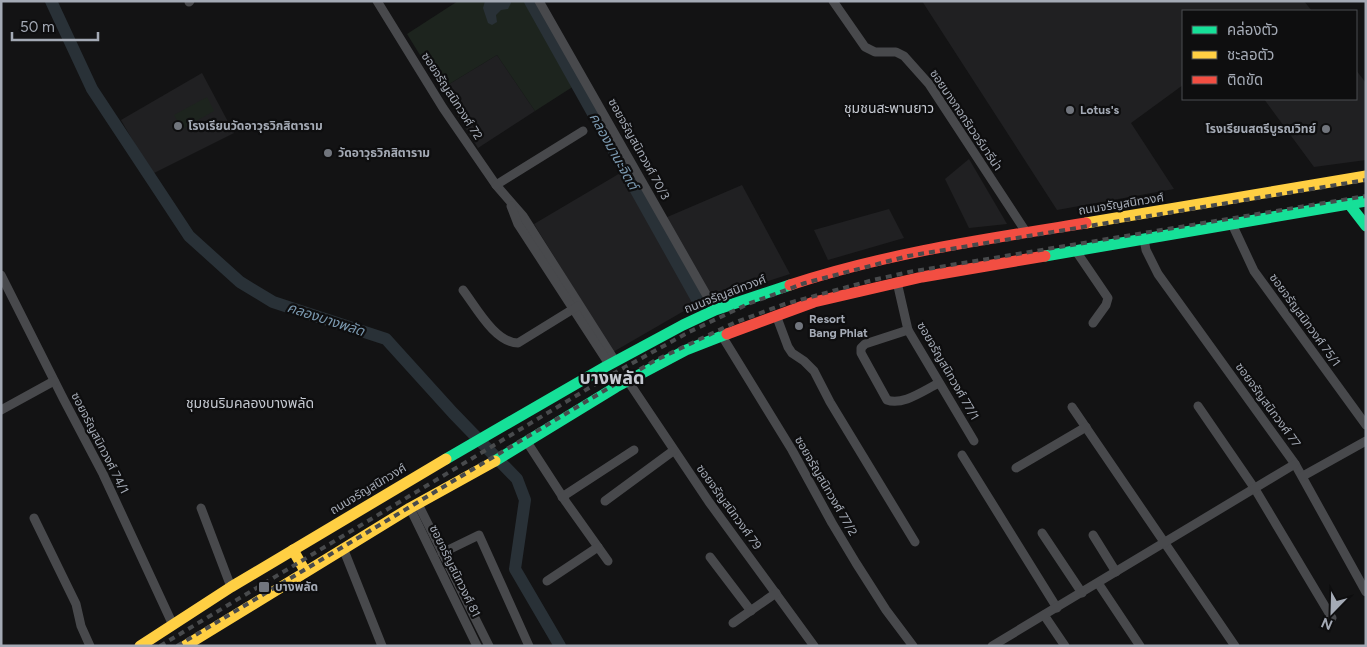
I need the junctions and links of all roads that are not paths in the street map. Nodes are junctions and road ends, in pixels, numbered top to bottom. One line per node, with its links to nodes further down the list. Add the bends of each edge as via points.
1 (377, 1): 6 (street, ซอยจรัญสนิทวงศ์ 72)
2 (539, 1): 18 (street, ซอยจรัญสนิทวงศ์ 70/3)
3 (833, 1): 11 (street, ซอยบางกอกริเวอร์มารีน่า, via 864,48 904,56 929,84)
4 (583, 131): 6 (street)
5 (1366, 176): 11 (main road, ถนนจรัญสนิทวงศ์)
6 (496, 186): 17 (street, ซอยจรัญสนิทวงศ์ 72, via 523,216)
7 (1366, 201): 8 (main road)
8 (1349, 204): 9 (main road); 10 (main road)
9 (1232, 224): 12 (main road); 30 (street, ซอยจรัญสนิทวงศ์ 75/1, via 1254,271)
10 (1366, 226)
11 (1026, 232): 18 (main road, ถนนจรัญสนิทวงศ์, via 910,252 826,273)
12 (1144, 239): 13 (main road); 38 (street, ซอยจรัญสนิทวงศ์ 77, via 1148,256 1158,274)
13 (1076, 251): 15 (main road); 20 (street, via 1108,298)
14 (1, 275): 24 (street, ซอยจรัญสนิทวงศ์ 74/1)
15 (897, 282): 19 (main road, via 814,302); 21 (street, ซอยจรัญสนิทวงศ์ 77/1)
16 (463, 290): 17 (street, via 496,333 510,343 518,343)
17 (576, 306): 23 (street, ซอยจรัญสนิทวงศ์ 72)
18 (715, 310): 23 (main road, ถนนจรัญสนิทวงศ์)
19 (776, 315): 22 (main road); 49 (street, via 788,347 814,371)
20 (1093, 323)
21 (908, 330): 26 (street, ซอยจรัญสนิทวงศ์ 77/1); 26 (street, via 861,348 887,400 901,401)
22 (722, 336): 25 (main road, via 686,350); 79 (street, ซอยจรัญสนิทวงศ์ 77/2, via 851,555)
23 (612, 362): 53 (main road, ถนนจรัญสนิทวงศ์)
24 (54, 381): 29 (street); 70 (street, ซอยจรัญสนิทวงศ์ 74/1, via 110,488)
25 (628, 381): 34 (main road); 36 (street, ซอยจรัญสนิทวงศ์ 79)
26 (939, 383): 32 (street, ซอยจรัญสนิทวงศ์ 77/1)
27 (1198, 406): 41 (street)
28 (1072, 407): 31 (street)
29 (1, 410)
30 (1366, 425)
31 (1086, 427): 39 (street); 50 (street)
32 (974, 441)
33 (1366, 441): 40 (street)
34 (527, 442): 42 (street); 44 (main road)
35 (634, 450): 42 (street)
36 (673, 451): 43 (street); 63 (street, ซอยจรัญสนิทวงศ์ 79)
37 (962, 454): 65 (street)
38 (1296, 464): 40 (street, ซอยจรัญสนิทวงศ์ 77); 41 (street)
39 (1016, 468)
40 (1303, 476): 62 (street, ซอยจรัญสนิทวงศ์ 77)
41 (1255, 489): 50 (street); 68 (street)
42 (562, 497): 51 (street)
43 (605, 501)
44 (414, 506): 52 (main road); 54 (street); 75 (street, ซอยจรัญสนิทวงศ์ 81)
45 (201, 508): 61 (street)
46 (34, 518): 71 (street, via 76,604)
47 (1042, 533): 64 (street)
48 (1093, 535): 58 (street)
49 (916, 542)
50 (1165, 542): 58 (street); 83 (street)
51 (598, 547): 56 (street); 59 (street)
52 (343, 548): 57 (main road); 74 (street)
53 (293, 550): 57 (main road); 61 (main road, ถนนจรัญสนิทวงศ์)
54 (442, 553): 76 (street); 77 (street, via 479,535)
55 (710, 557): 66 (street)
56 (608, 561)
57 (305, 571): 73 (main road)
58 (1116, 572): 60 (street)
59 (546, 581)
60 (1098, 583): 64 (street); 82 (street)
61 (231, 587): 70 (main road, ถนนจรัญสนิทวงศ์)
62 (1366, 592)
63 (776, 593): 66 (street); 78 (street, ซอยจรัญสนิทวงศ์ 79)
64 (1082, 593): 65 (street)
65 (1057, 608): 67 (street)
66 (750, 611): 69 (street)
67 (1044, 615): 80 (street); 81 (street)
68 (1332, 618)
69 (733, 624)
70 (173, 625): 72 (main road, ถนนจรัญสนิทวงศ์)
71 (90, 646)
72 (140, 646)
73 (185, 646)
74 (382, 646)
75 (477, 646)
76 (490, 646)
77 (529, 646)
78 (814, 646)
79 (913, 646)
80 (992, 646)
81 (1065, 646)
82 (1140, 646)
83 (1235, 646)

